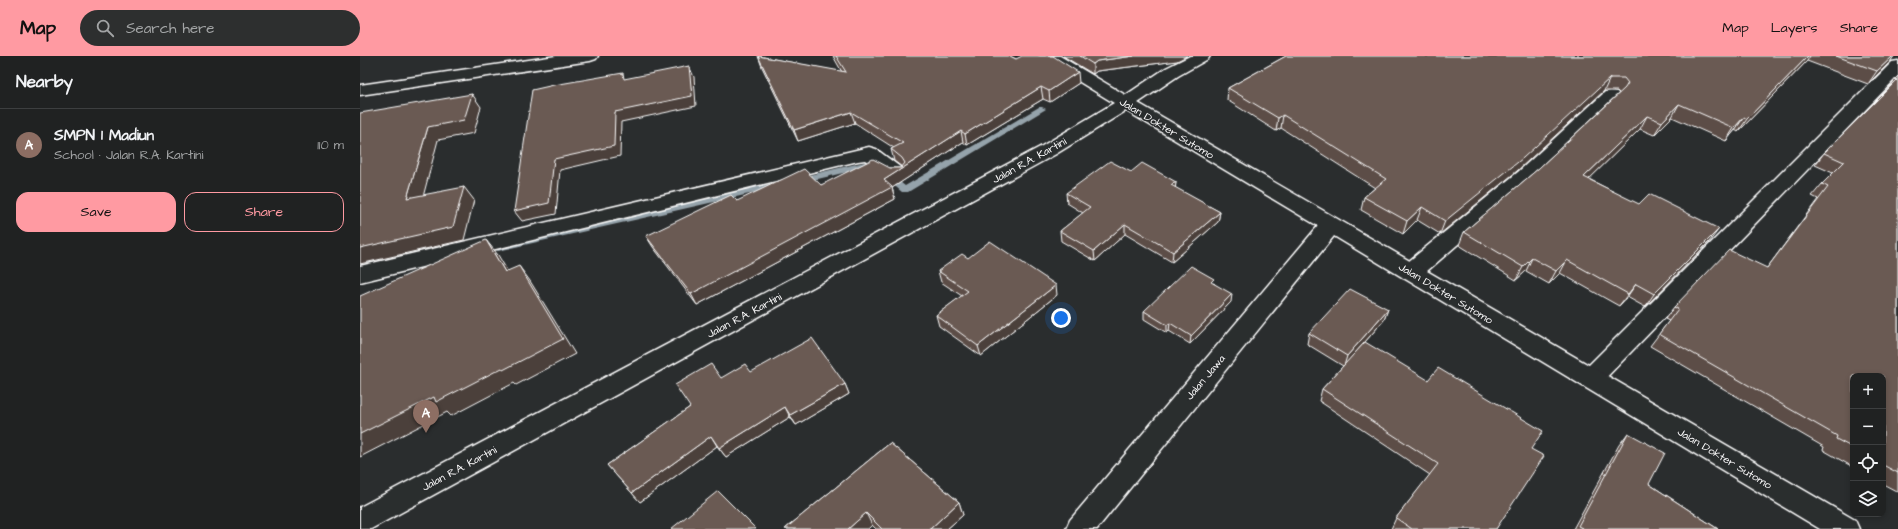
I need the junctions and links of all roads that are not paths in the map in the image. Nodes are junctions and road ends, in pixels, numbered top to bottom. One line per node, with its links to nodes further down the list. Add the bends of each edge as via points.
1 (590, 56): 5 (main road)
2 (1048, 56): 7 (main road, Jalan Dokter Sutomo)
3 (1202, 56): 7 (main road, Jalan R.A. Kartini, via 1172,72)
4 (1898, 66): 12 (main road)
5 (360, 90)
6 (1611, 96): 10 (main road, via 1525,176)
7 (1126, 103): 9 (main road, Jalan Dokter Sutomo); 13 (main road, Jalan R.A. Kartini, via 1042,154)
8 (897, 174): 11 (main road, via 869,153 858,155)
9 (1331, 225): 10 (main road, Jalan Dokter Sutomo); 14 (main road, Jalan Jawa)
10 (1411, 272): 12 (main road, Jalan Dokter Sutomo)
11 (360, 274)
12 (1591, 378): 15 (main road, Jalan Dokter Sutomo)
13 (360, 521)
14 (1080, 529)
15 (1845, 529)

